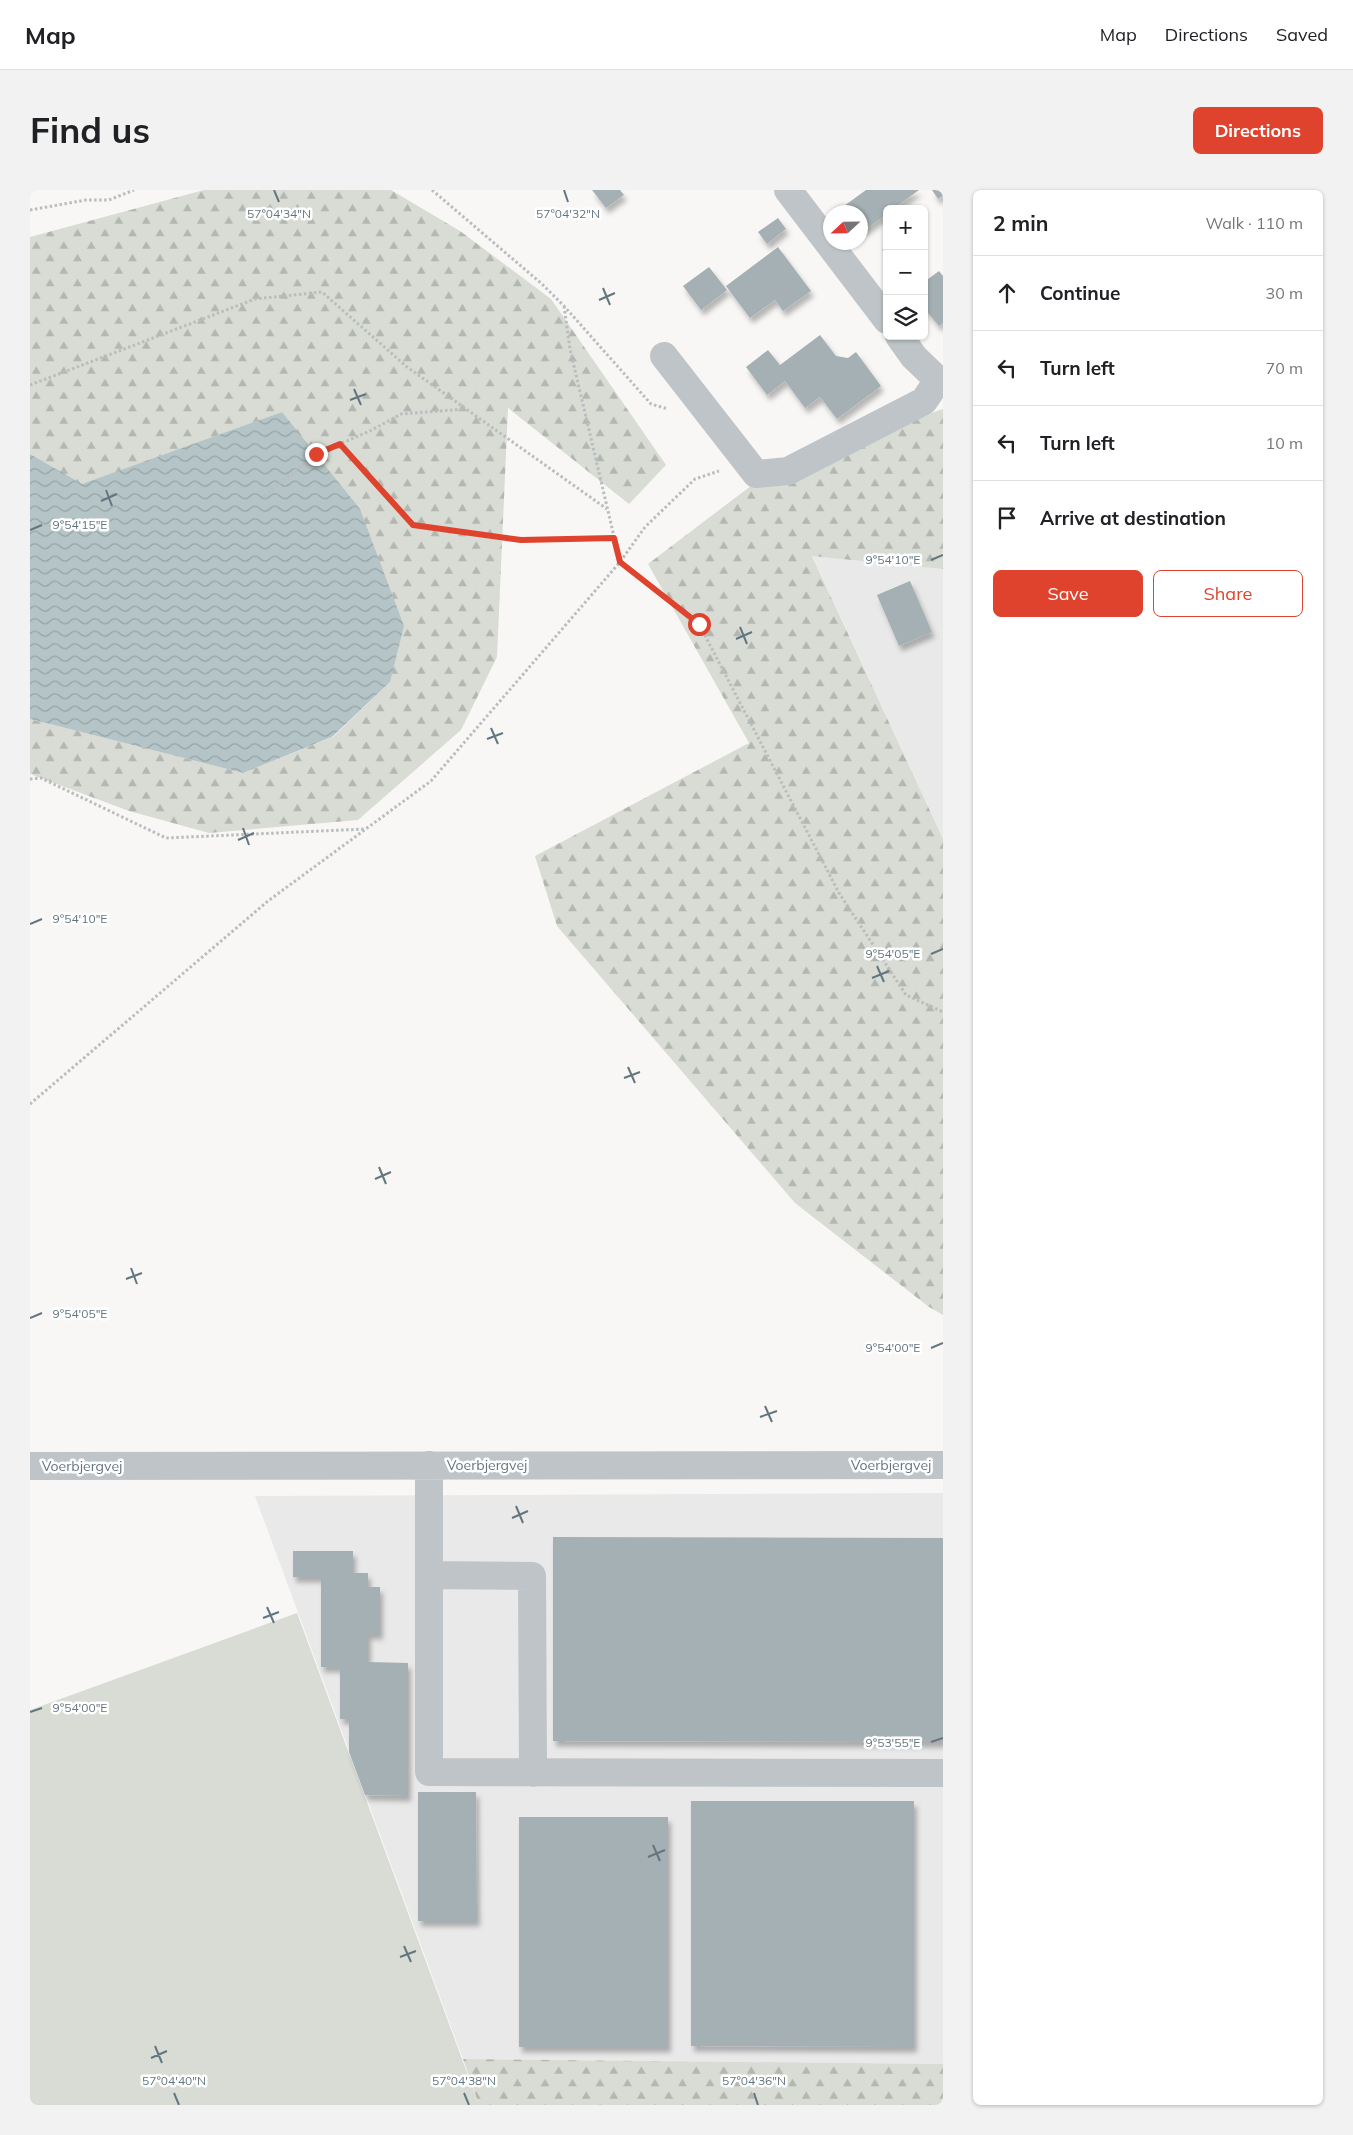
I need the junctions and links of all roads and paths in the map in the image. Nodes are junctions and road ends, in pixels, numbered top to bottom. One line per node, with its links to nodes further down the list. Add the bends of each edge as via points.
1 (134, 190): 4 (path, via 109,200 86,200)
2 (432, 190): 5 (path)
3 (788, 190): 6 (street)
4 (30, 210)
5 (564, 306): 12 (path, via 651,404); 16 (path, via 570,349)
6 (883, 315)
7 (902, 340): 9 (street, via 914,357)
8 (664, 356): 14 (street)
9 (941, 380): 14 (street, via 924,401 788,471 756,474)
10 (30, 385): 11 (path, via 255,299 322,292 407,367)
11 (465, 409): 13 (path, via 401,414); 16 (path)
12 (675, 411)
13 (340, 444): 15 (path, via 316,454); 17 (path, via 413,525 521,540)
14 (744, 458): 18 (path, via 731,467 695,479 645,527)
15 (264, 496)
16 (608, 509): 17 (path)
17 (614, 538): 18 (path)
18 (620, 562): 20 (path, via 431,781); 21 (path, via 699,624 839,893 906,995)
19 (30, 780): 20 (path, via 41,778 166,838)
20 (366, 829): 22 (path, via 268,901)
21 (943, 1012)
22 (30, 1104)
23 (943, 1464): 24 (street, Voerbjergvej)
24 (429, 1465): 25 (street, Voerbjergvej); 26 (street)
25 (30, 1466)
26 (429, 1575): 27 (street, via 532,1576); 27 (street, via 429,1772)
27 (533, 1773): 28 (street)
28 (943, 1773)

